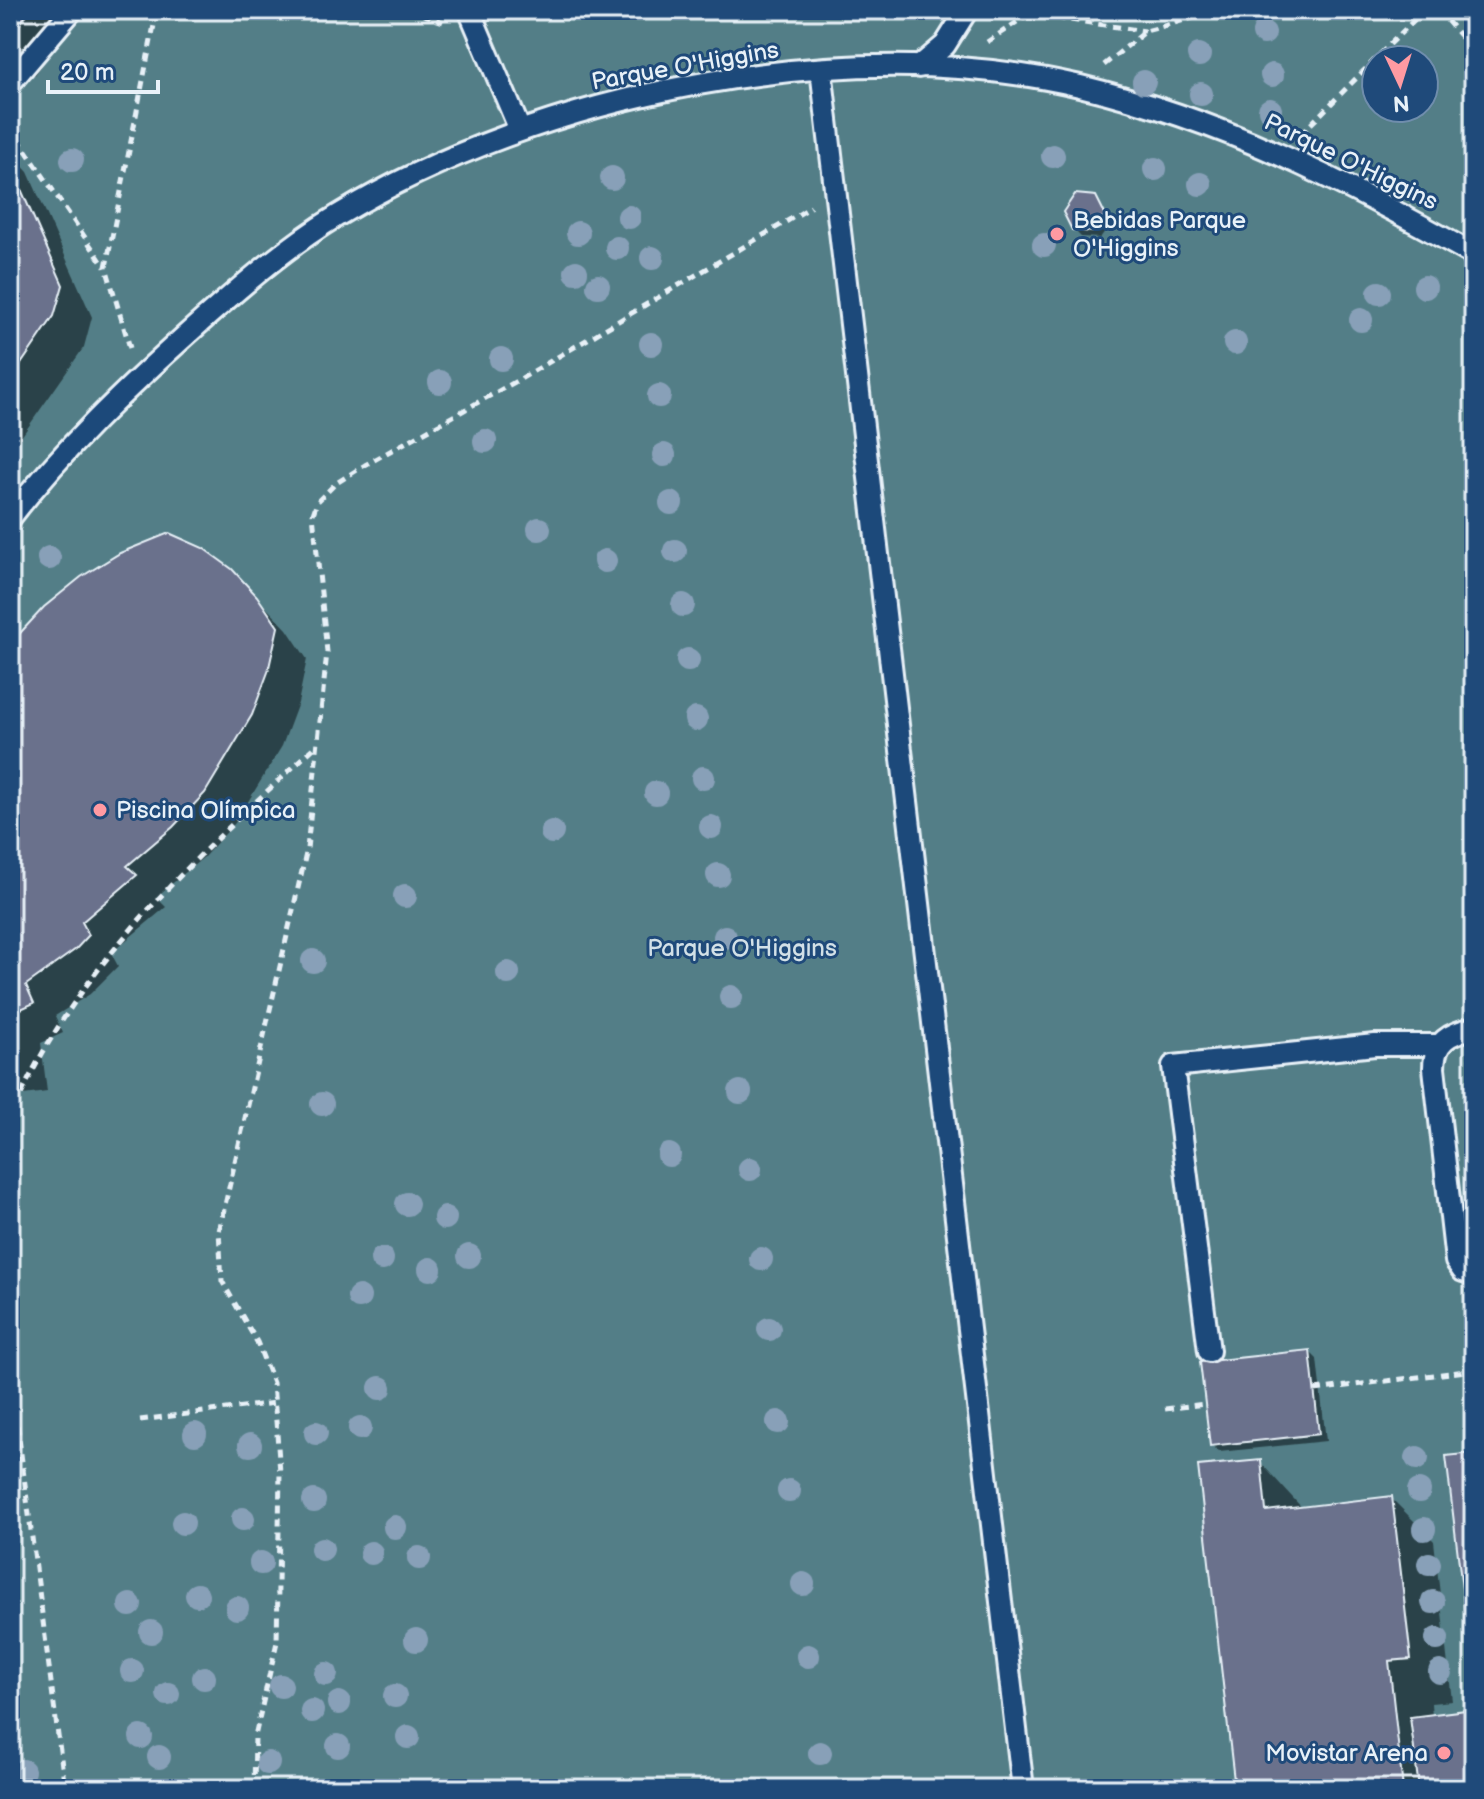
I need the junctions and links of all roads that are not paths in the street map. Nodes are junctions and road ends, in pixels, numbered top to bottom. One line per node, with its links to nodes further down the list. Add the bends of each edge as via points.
1 (72, 10): 6 (lane)
2 (469, 10): 7 (lane)
3 (967, 10): 4 (lane, via 945,45)
4 (919, 67): 5 (lane, Parque O'Higgins); 8 (lane, Parque O'Higgins, via 1077,86 1184,117 1345,183)
5 (821, 69): 7 (lane, Parque O'Higgins, via 653,94); 14 (lane)
6 (10, 83)
7 (520, 130): 9 (lane, Parque O'Higgins, via 446,159 335,217 231,296 139,378)
8 (1474, 255)
9 (10, 518)
10 (1474, 1028): 11 (lane)
11 (1438, 1045): 12 (lane, via 1434,1068 1456,1261 1463,1271); 13 (lane, via 1375,1045 1173,1066)
12 (1474, 1274)
13 (1209, 1351)
14 (1023, 1789)

